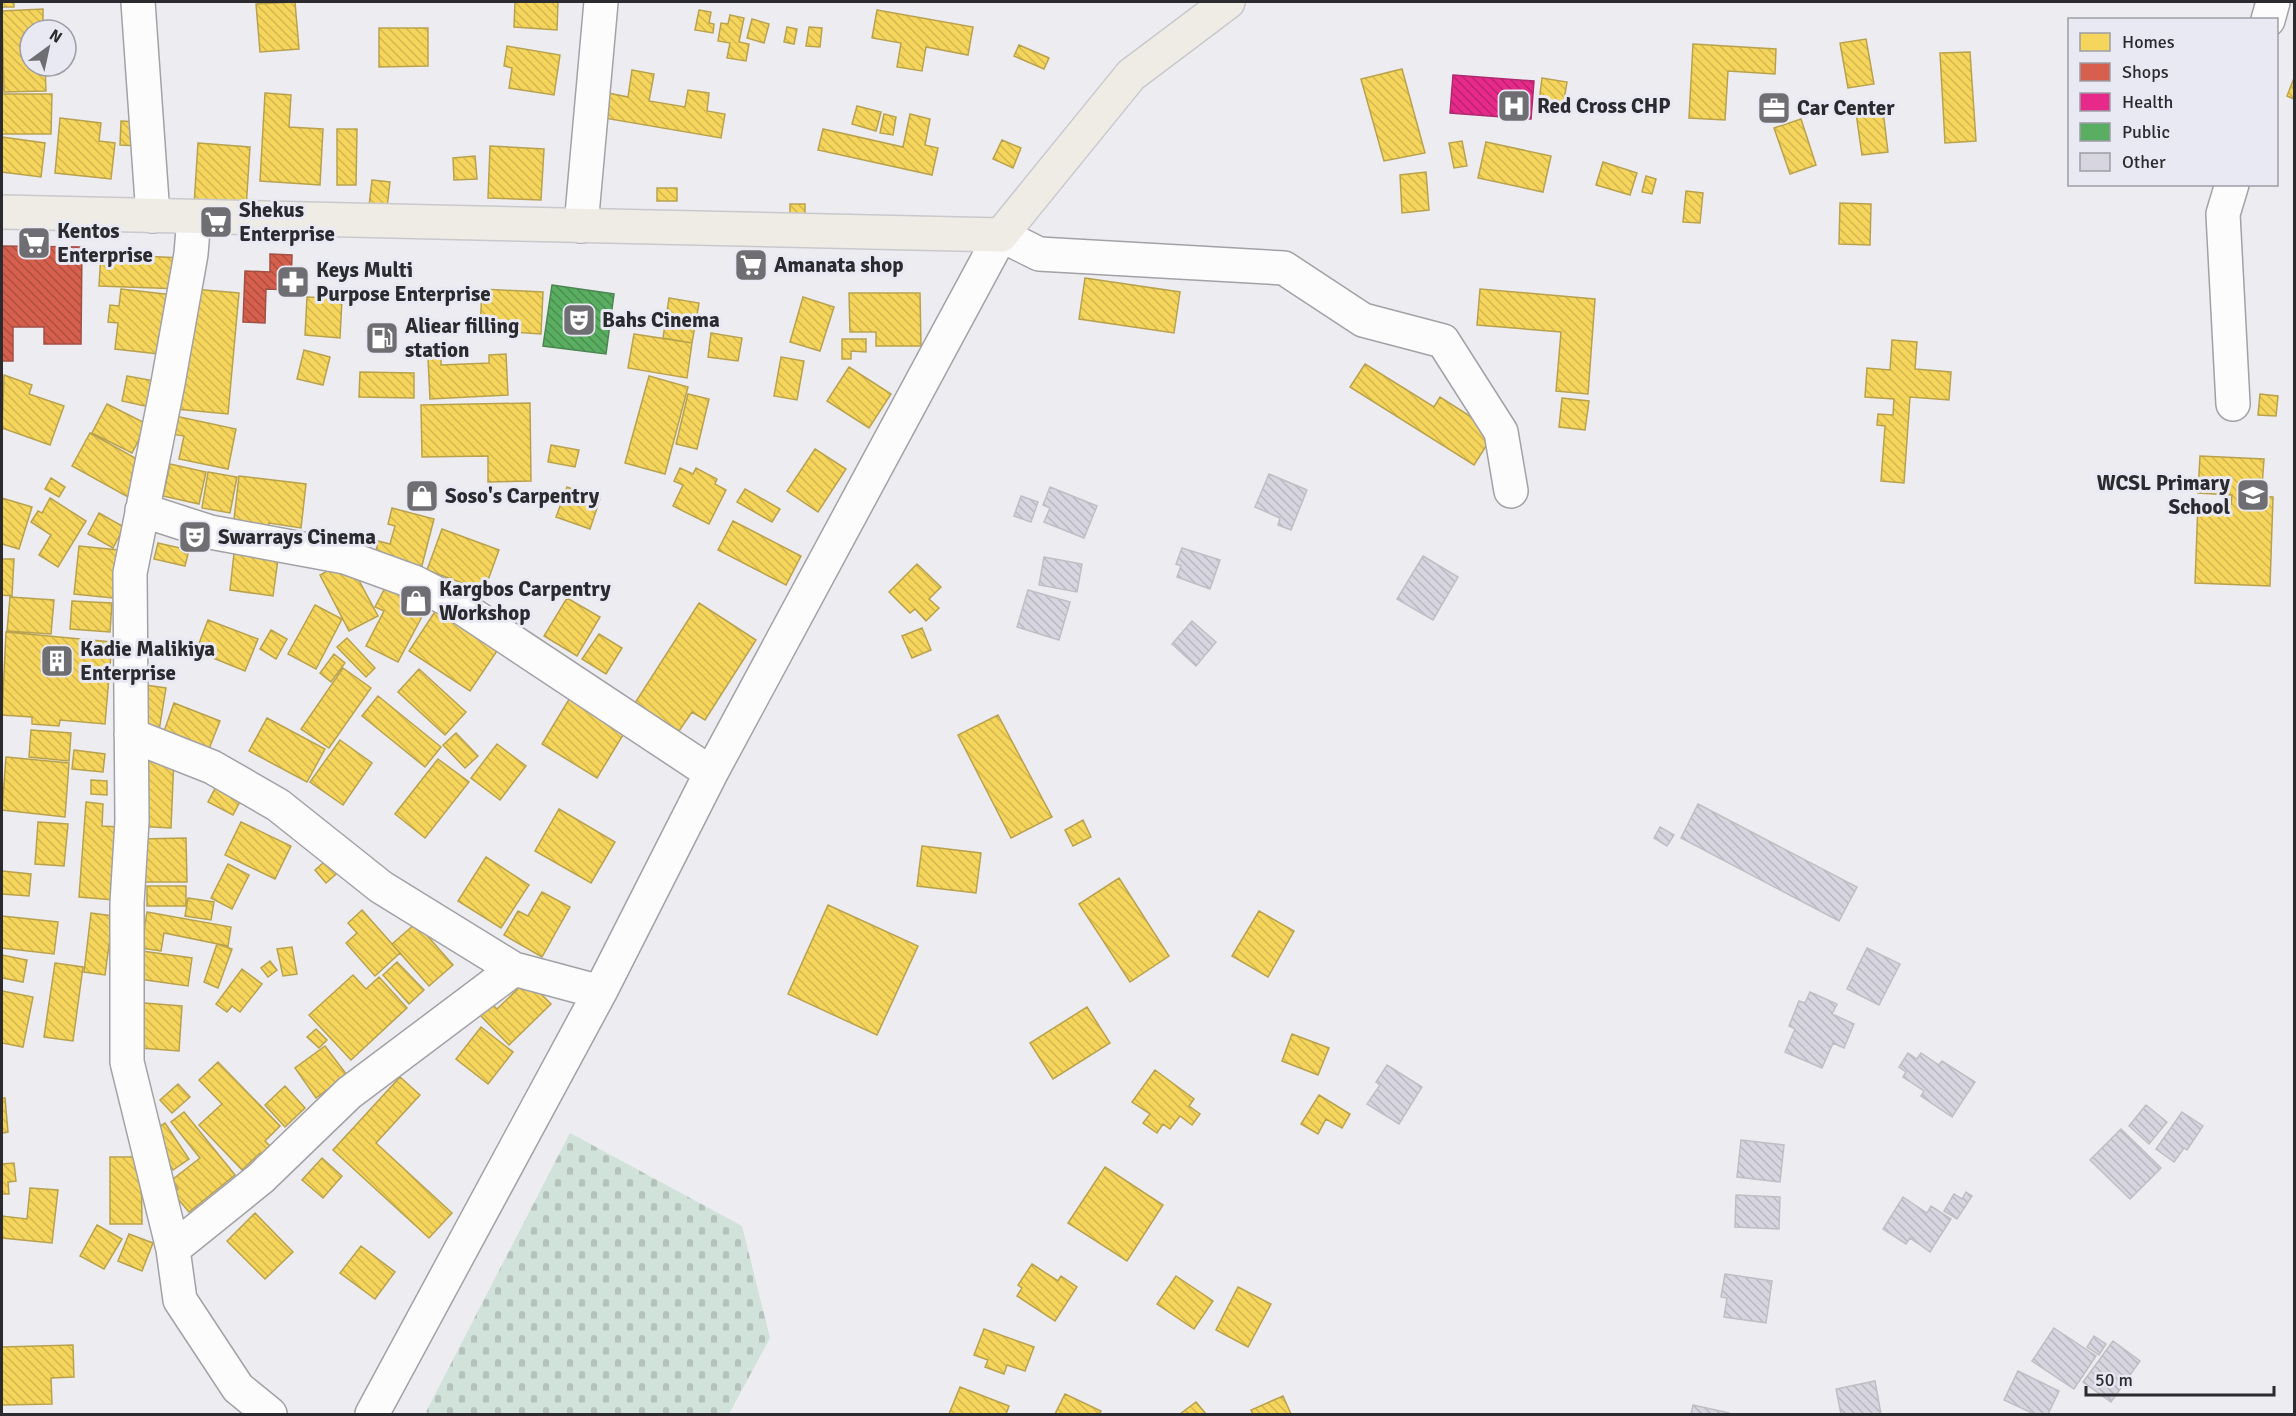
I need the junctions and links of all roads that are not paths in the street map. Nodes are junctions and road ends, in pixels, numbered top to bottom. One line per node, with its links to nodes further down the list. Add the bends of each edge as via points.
1 (138, 2): 8 (street)
2 (601, 2): 10 (street)
3 (1228, 2): 11 (main road, via 1131,75)
4 (2273, 2): 5 (street)
5 (2269, 18)
6 (2231, 186): 12 (street, via 2223,214)
7 (2, 212): 8 (main road)
8 (153, 216): 9 (main road)
9 (194, 217): 10 (main road); 14 (street, via 191,254)
10 (581, 226): 11 (main road)
11 (1001, 235): 13 (street, via 1039,254 1284,268 1363,320 1443,341 1501,432); 16 (street)
12 (2233, 404)
13 (1511, 491)
14 (142, 510): 15 (street, via 130,573); 16 (street, via 210,532 345,557 414,582 462,608)
15 (131, 735): 17 (street, via 212,767 278,805 381,887); 19 (street, via 127,1062)
16 (711, 773): 18 (street)
17 (514, 969): 18 (street); 19 (street, via 349,1093 261,1178)
18 (600, 992): 21 (street)
19 (173, 1249): 20 (street, via 180,1300 238,1388)
20 (270, 1414)
21 (372, 1414)

